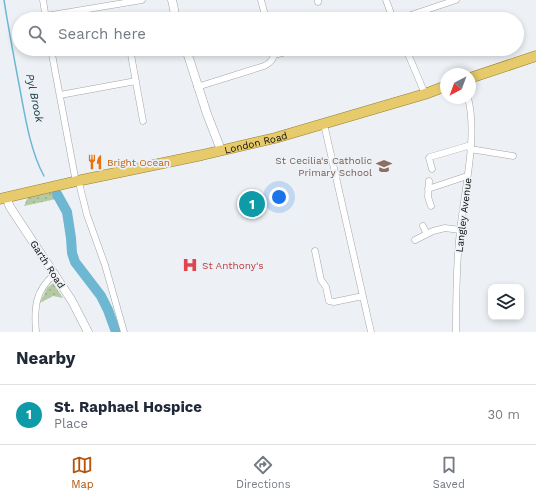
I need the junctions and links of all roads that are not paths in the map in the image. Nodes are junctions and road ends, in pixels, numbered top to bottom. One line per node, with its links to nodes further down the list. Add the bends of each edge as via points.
1 (43, 0): 7 (street)
2 (142, 0): 8 (street)
3 (172, 0): 9 (street)
4 (261, 0): 10 (street)
5 (386, 0): 11 (street)
6 (456, 0): 12 (street)
7 (45, 12)
8 (78, 12)
9 (175, 12)
10 (264, 12)
11 (390, 12)
12 (420, 12)
13 (53, 56): 24 (street)
14 (131, 56): 20 (street)
15 (188, 56): 21 (street)
16 (272, 56): 21 (street, via 270,63 264,66)
17 (409, 56): 23 (street)
18 (536, 56): 19 (highway)
19 (476, 76)
20 (136, 81): 24 (street); 26 (street)
21 (197, 87): 29 (street)
22 (440, 88): 23 (highway, London Road)
23 (425, 94): 27 (highway, London Road)
24 (60, 95): 33 (street)
25 (469, 104): 28 (street, Langley Avenue)
26 (143, 121)
27 (324, 124): 29 (highway, London Road); 44 (street)
28 (471, 147): 30 (street); 31 (street, via 430,157); 32 (street, Langley Avenue)
29 (222, 150): 33 (highway, London Road)
30 (514, 156)
31 (432, 169)
32 (468, 176): 35 (street); 39 (street, Langley Avenue)
33 (77, 180): 36 (highway, London Road); 47 (street)
34 (429, 181): 35 (street)
35 (428, 190): 37 (street)
36 (3, 198): 43 (street, Garth Road)
37 (431, 206)
38 (423, 226): 40 (street)
39 (460, 230): 40 (street, via 445,228); 49 (street, Langley Avenue)
40 (427, 234): 41 (street)
41 (415, 240)
42 (314, 251): 44 (street, via 329,301)
43 (55, 274): 45 (street, via 43,285 36,302); 46 (street, Garth Road)
44 (363, 296): 48 (street)
45 (36, 332)
46 (88, 332)
47 (124, 332)
48 (372, 332)
49 (456, 332)

